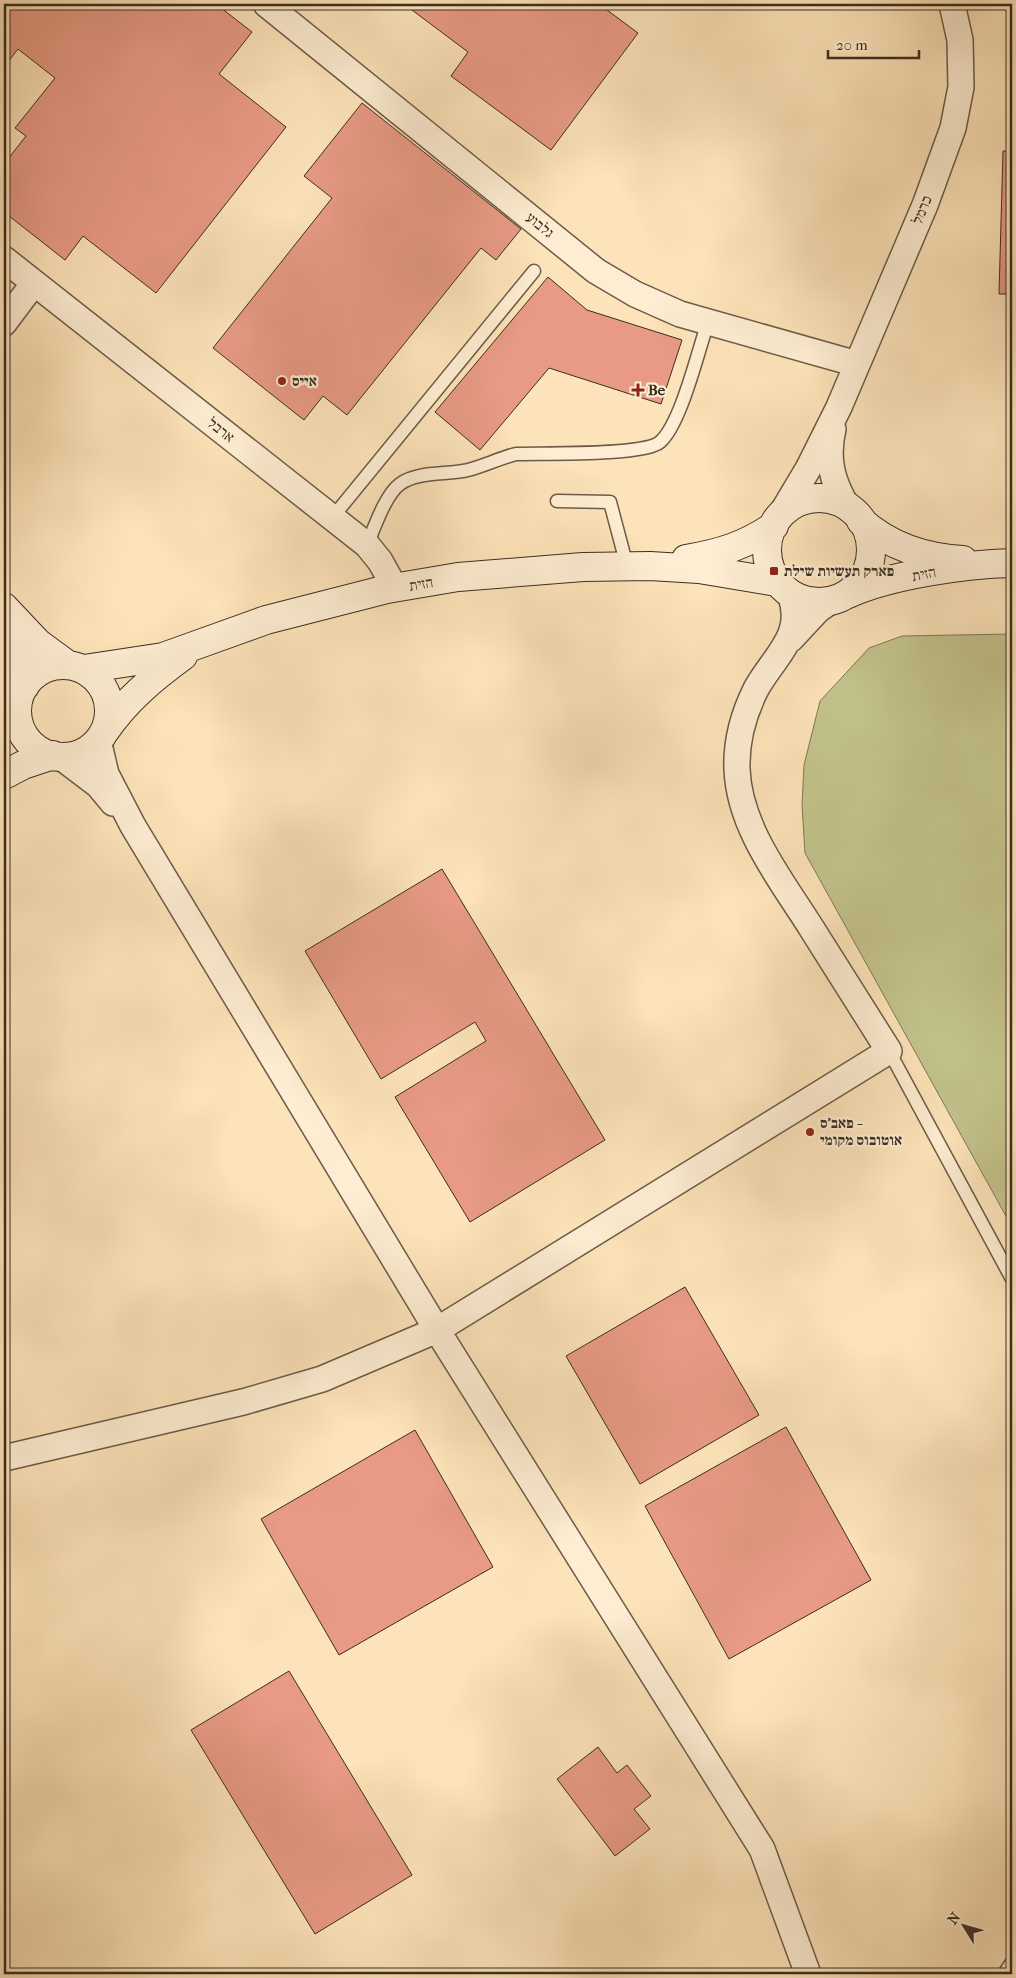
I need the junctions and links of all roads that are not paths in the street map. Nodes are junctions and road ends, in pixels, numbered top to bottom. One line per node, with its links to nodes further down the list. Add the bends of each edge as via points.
1 (266, 4): 6 (street, גלבוע, via 596,271 644,298)
2 (952, 4): 8 (street, כרמל, via 960,40 961,87 953,128 925,205)
3 (4, 259): 5 (street, ארבל)
4 (534, 271): 12 (lane)
5 (34, 283): 7 (street); 12 (street, ארבל)
6 (708, 322): 8 (street, גלבוע); 14 (lane, via 674,423 659,443 638,450 516,454 469,470 418,477 400,484 388,499)
7 (4, 323)
8 (857, 364): 9 (street, כרמל)
9 (839, 407): 11 (street, כרמל, via 829,452 838,490); 13 (street, כרמל)
10 (557, 501): 16 (lane, via 610,502)
11 (854, 514): 13 (street, via 830,499 811,499 794,505); 15 (street, הזית, via 881,536 921,553 952,560); 19 (street, via 867,529 871,546 869,565 861,581)
12 (332, 518): 14 (street, ארבל)
13 (777, 521): 16 (street, הזית, via 754,539 722,553); 18 (street, via 767,548 769,566)
14 (367, 545): 17 (street, ארבל)
15 (1007, 563): 19 (street, הזית, via 955,568 878,583)
16 (638, 566): 17 (street, הזית, via 458,577); 18 (street, הזית, via 699,569)
17 (395, 588): 21 (street, הזית, via 266,620)
18 (784, 588): 19 (street, via 813,602); 22 (street, via 796,620)
19 (839, 598): 22 (street, via 806,621)
20 (4, 609): 23 (street, via 38,643); 24 (street, via 17,640)
21 (200, 644): 23 (street, הזית, via 155,659); 26 (street, הזית, via 137,693 119,710)
22 (782, 650): 31 (street, via 747,708 737,769 741,800 768,859)
23 (76, 667): 24 (street, via 52,666 36,674); 26 (street, via 96,678 108,701 109,717)
24 (25, 686): 25 (street, via 19,700)
25 (18, 716): 27 (street); 28 (street, via 22,732 32,744)
26 (101, 736): 28 (street, via 94,745 77,755); 30 (street, via 106,774)
27 (4, 745)
28 (57, 756): 29 (street, via 39,758); 30 (street, via 98,785)
29 (4, 775)
30 (133, 826): 33 (street)
31 (890, 1051): 32 (lane); 33 (street)
32 (1012, 1279)
33 (437, 1330): 34 (street, via 322,1379 243,1402); 36 (street, via 762,1849)
34 (4, 1458)
35 (1012, 1962): 37 (lane)
36 (808, 1974)
37 (1004, 1974)

